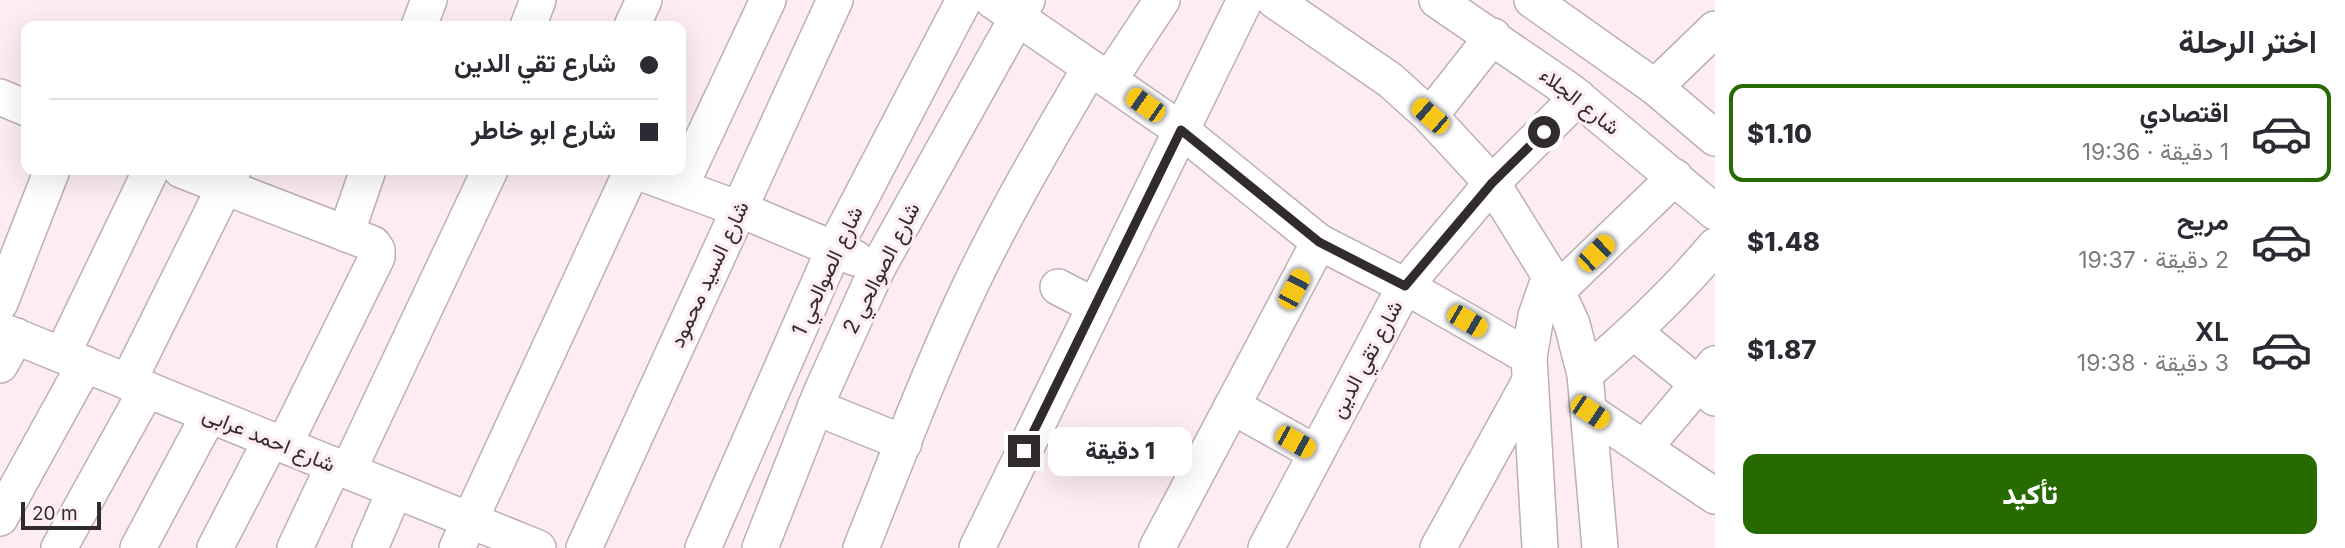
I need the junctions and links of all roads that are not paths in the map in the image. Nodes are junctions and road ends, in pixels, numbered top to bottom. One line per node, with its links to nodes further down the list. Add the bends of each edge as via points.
1 (429, 0): 13 (street)
2 (538, 0): 14 (street)
3 (644, 0): 15 (street)
4 (768, 0): 27 (street)
5 (835, 0): 40 (street, شارع السيد محمود)
6 (964, 0): 45 (street, شارع الصوالحي 1)
7 (1162, 0): 19 (street)
8 (1245, 0): 25 (street)
9 (1274, 0): 24 (street, via 1390,80)
10 (1437, 0): 17 (street, شارع الجلاء)
11 (1532, 0): 18 (street)
12 (1012, 6): 19 (street); 46 (street, شارع الصوالحي 2)
13 (421, 21)
14 (530, 21)
15 (634, 21)
16 (1715, 29): 20 (street)
17 (1493, 36): 21 (street, شارع الجلاء); 24 (street)
18 (1601, 47): 20 (street); 21 (street, شارع تقي الدين)
19 (1100, 74): 25 (street); 64 (street, via 1009,209 938,355)
20 (1656, 87): 26 (street)
21 (1574, 94): 36 (street, شارع الجلاء); 38 (street, شارع تقي الدين)
22 (0, 97): 23 (street)
23 (21, 106)
24 (1430, 116): 38 (street)
25 (1181, 130): 43 (street); 51 (street)
26 (1715, 138)
27 (686, 174)
28 (50, 175): 50 (street)
29 (149, 175): 54 (street)
30 (208, 175): 37 (street)
31 (366, 175): 42 (street)
32 (488, 175): 67 (street)
33 (631, 175): 71 (street)
34 (647, 175): 39 (street)
35 (686, 175): 39 (street)
36 (1675, 177): 41 (street, شارع الجلاء); 47 (street)
37 (229, 179): 42 (street); 58 (street)
38 (1492, 183): 47 (street); 48 (street, شارع تقي الدين)
39 (680, 187): 40 (street)
40 (739, 209): 45 (street); 78 (street, شارع السيد محمود)
41 (1715, 212)
42 (346, 234): 63 (street, via 373,244 377,257)
43 (1319, 242): 48 (street); 60 (street)
44 (1715, 246): 52 (street)
45 (834, 249): 46 (street); 79 (street, شارع الصوالحي 1)
46 (877, 269): 59 (street, شارع الصوالحي 2)
47 (1554, 284): 55 (street, via 1536,316); 56 (street, via 1572,324)
48 (1405, 286): 55 (street); 66 (street, شارع تقي الدين)
49 (1058, 287): 51 (street)
50 (0, 303)
51 (1095, 306): 82 (street)
52 (1634, 332): 56 (street); 57 (street)
53 (5, 344): 54 (street, شارع احمد عرابى)
54 (74, 360): 58 (street, شارع احمد عرابى); 70 (street)
55 (1530, 369): 85 (street); 86 (street)
56 (1585, 374): 61 (street)
57 (1709, 382): 65 (street)
58 (138, 386): 62 (street, شارع احمد عرابى); 72 (street)
59 (816, 407): 64 (street); 80 (street, شارع الصوالحي 2)
60 (1232, 407): 66 (street); 83 (street)
61 (1590, 412): 65 (street); 87 (street)
62 (209, 415): 63 (street, شارع احمد عرابى); 73 (street)
63 (278, 442): 67 (street, شارع احمد عرابى); 74 (street)
64 (904, 443): 81 (street)
65 (1644, 448): 68 (street)
66 (1316, 453): 84 (street, شارع تقي الدين)
67 (341, 468): 69 (street, شارع احمد عرابى); 75 (street)
68 (1712, 489)
69 (395, 490): 71 (street, شارع احمد عرابى); 76 (street)
70 (0, 518)
71 (463, 534): 77 (street, شارع احمد عرابى)
72 (59, 548)
73 (138, 548)
74 (215, 548)
75 (295, 548)
76 (370, 548)
77 (538, 548)
78 (584, 548)
79 (703, 548)
80 (760, 548)
81 (861, 548)
82 (977, 548)
83 (1157, 548)
84 (1266, 548)
85 (1438, 548)
86 (1540, 548)
87 (1600, 548)

